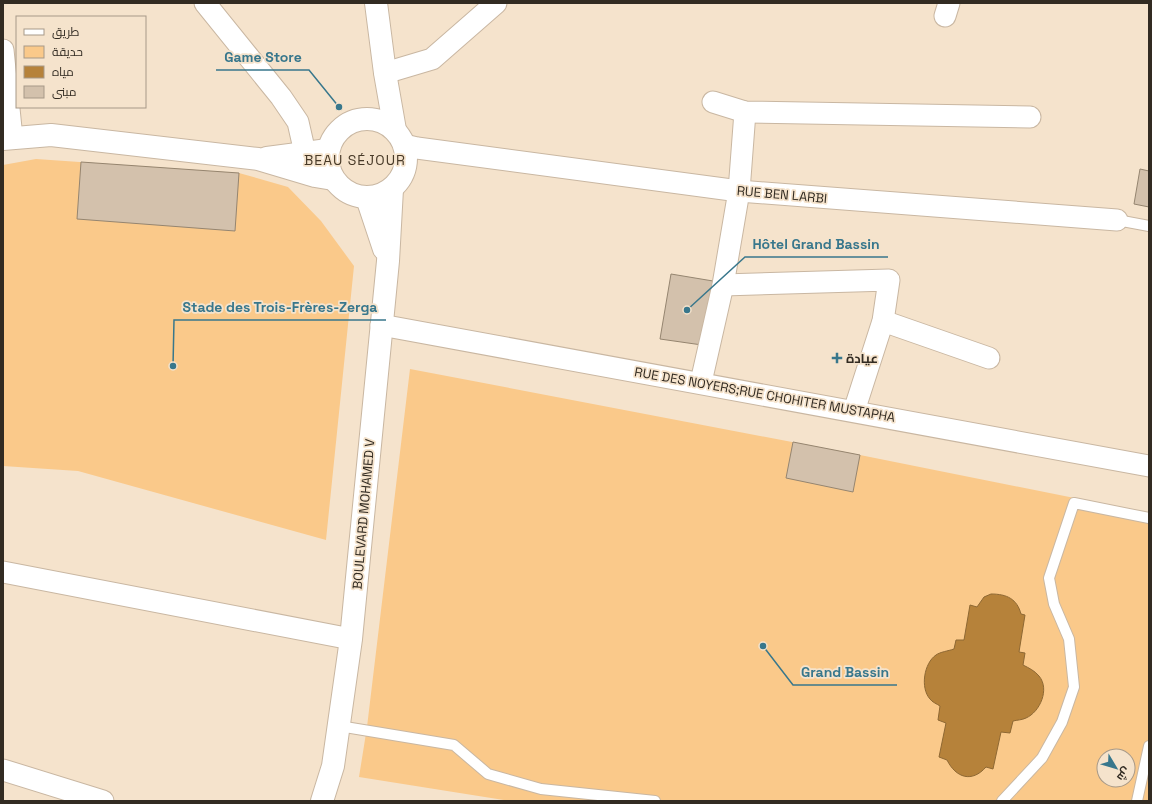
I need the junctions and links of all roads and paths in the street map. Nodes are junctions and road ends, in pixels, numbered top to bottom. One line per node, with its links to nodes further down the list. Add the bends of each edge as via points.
1 (205, 3): 13 (street, via 298,122)
2 (376, 3): 5 (main road)
3 (496, 3): 5 (street, via 432,59)
4 (3, 50): 10 (street)
5 (385, 73): 9 (main road); 11 (main road)
6 (713, 102): 7 (street)
7 (745, 112): 8 (street); 17 (street)
8 (1030, 117)
9 (366, 118): 11 (main road, via 382,121); 12 (main road, via 342,127 333,137)
10 (7, 138): 14 (main road, via 51,135)
11 (406, 145): 16 (main road, via 405,170 400,181); 17 (street, RUE BEN LARBI)
12 (328, 150): 13 (main road); 15 (main road, via 328,165)
13 (305, 153): 14 (main road)
14 (258, 159): 15 (main road)
15 (333, 179): 18 (main road, via 347,193)
16 (392, 189): 18 (main road); 21 (main road, BOULEVARD MOHAMED V)
17 (739, 191): 19 (street, RUE BEN LARBI); 22 (street)
18 (367, 198): 21 (main road, BOULEVARD MOHAMED V)
19 (1117, 220): 20 (lane, RUE BEN LARBI)
20 (1149, 226)
21 (388, 261): 24 (main road, BOULEVARD MOHAMED V)
22 (723, 285): 23 (street, via 889,280); 26 (street)
23 (883, 320): 25 (street); 27 (street)
24 (381, 325): 26 (street, RUE DES NOYERS;RUE CHOHITER MUSTAPHA); 31 (main road, BOULEVARD MOHAMED V)
25 (989, 358)
26 (701, 382): 27 (street, RUE DES NOYERS;RUE CHOHITER MUSTAPHA)
27 (854, 411): 28 (street, RUE DES NOYERS;RUE CHOHITER MUSTAPHA)
28 (1149, 466)
29 (1149, 518): 40 (lane, via 1074,503 1049,578 1054,604 1069,638 1074,687 1062,722 1042,758)
30 (3, 572): 31 (street)
31 (351, 639): 32 (main road, BOULEVARD MOHAMED V)
32 (339, 726): 34 (main road, BOULEVARD MOHAMED V); 39 (lane, via 454,745 488,774 541,789)
33 (1149, 746): 41 (lane)
34 (333, 766): 37 (main road, BOULEVARD MOHAMED V); 38 (main road, BOULEVARD MOHAMED V)
35 (3, 770): 36 (street)
36 (103, 801)
37 (322, 801)
38 (336, 801)
39 (655, 801)
40 (1002, 801)
41 (1137, 801)

